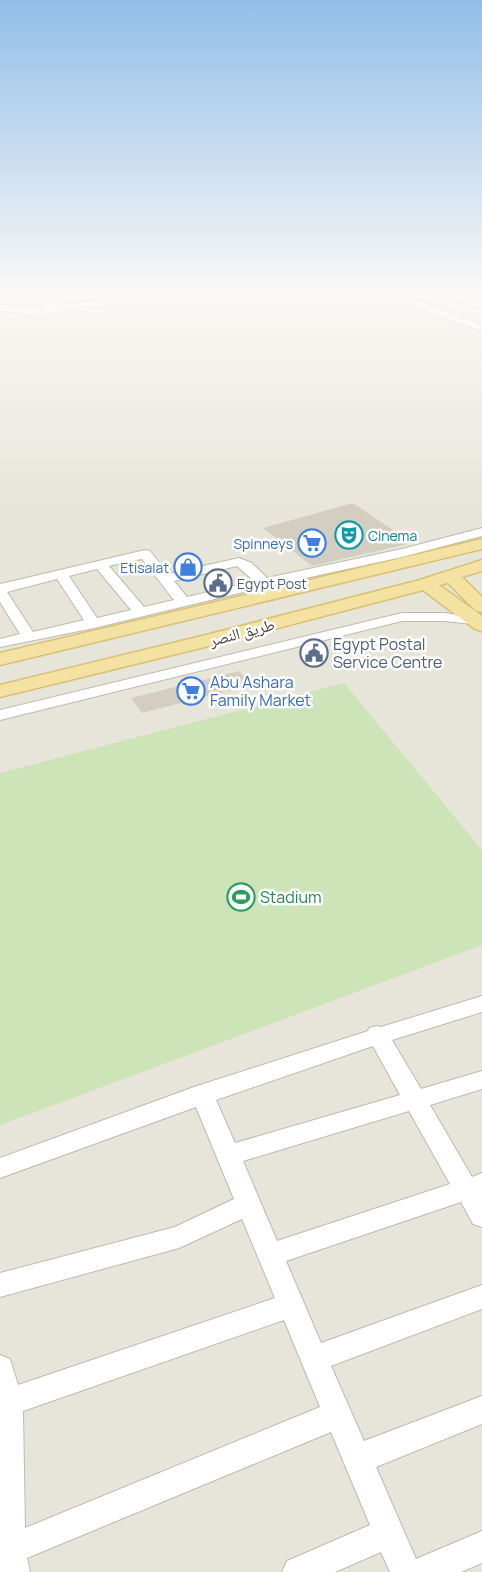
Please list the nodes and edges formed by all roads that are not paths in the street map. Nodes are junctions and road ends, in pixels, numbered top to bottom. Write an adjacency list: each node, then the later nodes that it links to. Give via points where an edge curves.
1 (482, 532): 8 (street)
2 (482, 544): 12 (main road, طريق النصر)
3 (100, 565): 5 (street); 7 (street, via 145,554); 12 (street, via 111,576)
4 (482, 565): 6 (main road, طريق النصر)
5 (61, 575): 10 (street, via 5,587); 14 (street)
6 (451, 576): 9 (main road, طريق النصر); 13 (main road)
7 (164, 579): 8 (street, via 239,562); 11 (street)
8 (264, 583): 11 (street)
9 (426, 584): 13 (main road); 18 (main road, طريق النصر)
10 (0, 591): 15 (street)
11 (183, 602): 12 (street)
12 (134, 618): 14 (street); 17 (main road, طريق النصر)
13 (481, 618): 19 (street, via 402,617)
14 (94, 624): 15 (street)
15 (29, 637): 16 (street)
16 (0, 643)
17 (0, 659)
18 (0, 691)
19 (0, 715)
20 (482, 1004): 21 (street)
21 (377, 1034): 23 (street); 24 (street)
22 (482, 1080): 24 (street)
23 (202, 1094): 25 (street); 26 (street)
24 (414, 1100): 25 (street); 27 (street)
25 (229, 1155): 28 (street)
26 (0, 1168)
27 (474, 1187): 29 (street); 30 (street)
28 (249, 1204): 30 (street); 31 (street, via 179,1237)
29 (482, 1216)
30 (270, 1255): 33 (street)
31 (0, 1285)
32 (482, 1297): 34 (street)
33 (292, 1305): 34 (street); 36 (street)
34 (314, 1359): 38 (street)
35 (0, 1369): 36 (street)
36 (4, 1404): 42 (street)
37 (482, 1410): 39 (street)
38 (338, 1414): 39 (street); 42 (street)
39 (357, 1459): 40 (street)
40 (388, 1533): 43 (street); 44 (street)
41 (482, 1547): 45 (street)
42 (8, 1559)
43 (298, 1572)
44 (406, 1572)
45 (423, 1572)

